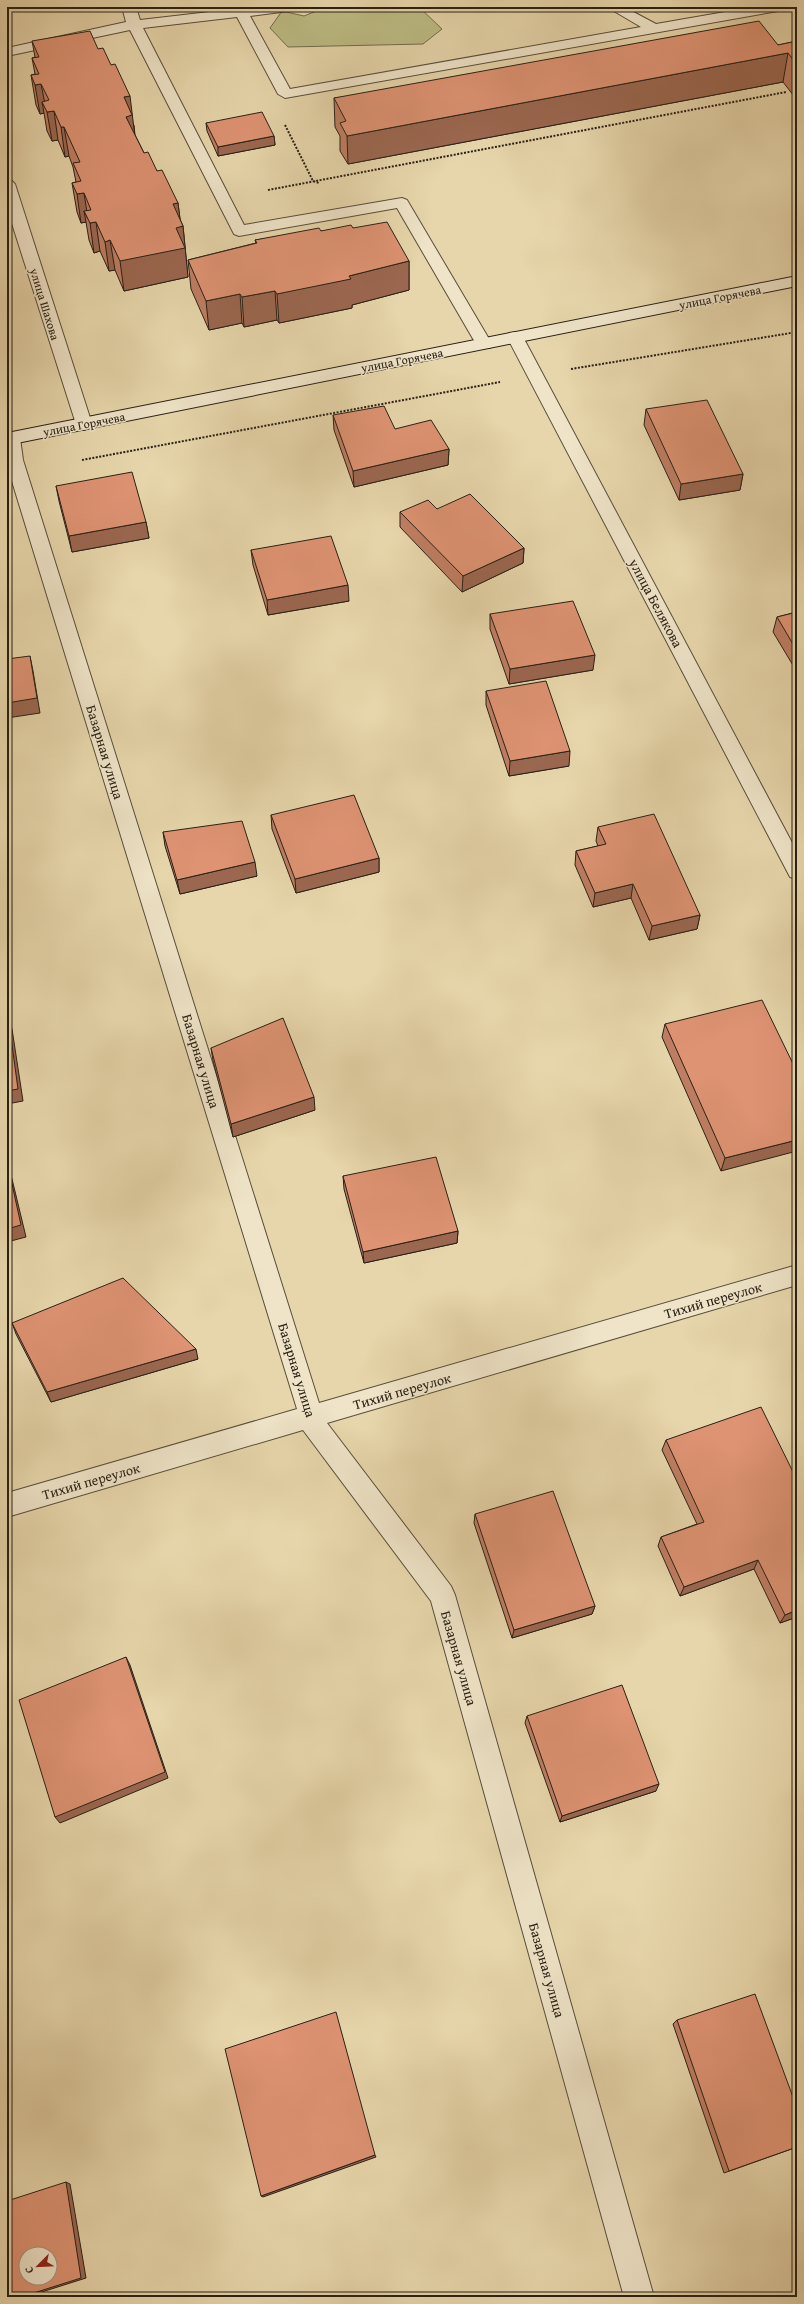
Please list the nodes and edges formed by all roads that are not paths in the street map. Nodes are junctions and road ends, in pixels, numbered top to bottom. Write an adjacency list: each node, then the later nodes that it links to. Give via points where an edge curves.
1 (130, 7): 6 (street)
2 (288, 7): 5 (street)
3 (614, 7): 7 (street)
4 (778, 7): 7 (street)
5 (242, 13): 6 (street); 7 (street, via 285,94)
6 (134, 25): 8 (street); 12 (street, via 239,231 402,204)
7 (652, 28)
8 (7, 52)
9 (8, 189): 13 (street, улица Шахова)
10 (797, 282): 11 (street, улица Горячева)
11 (515, 337): 12 (street, улица Горячева); 15 (street, улица Белякова)
12 (484, 344): 13 (street, улица Горячева)
13 (84, 424): 14 (street, улица Горячева)
14 (9, 438): 17 (street, Базарная улица, via 306,1400)
15 (797, 870)
16 (797, 1275): 17 (street, Тихий переулок)
17 (309, 1418): 18 (street, Тихий переулок); 19 (street, Базарная улица, via 442,1595)
18 (7, 1505)
19 (639, 2297)

